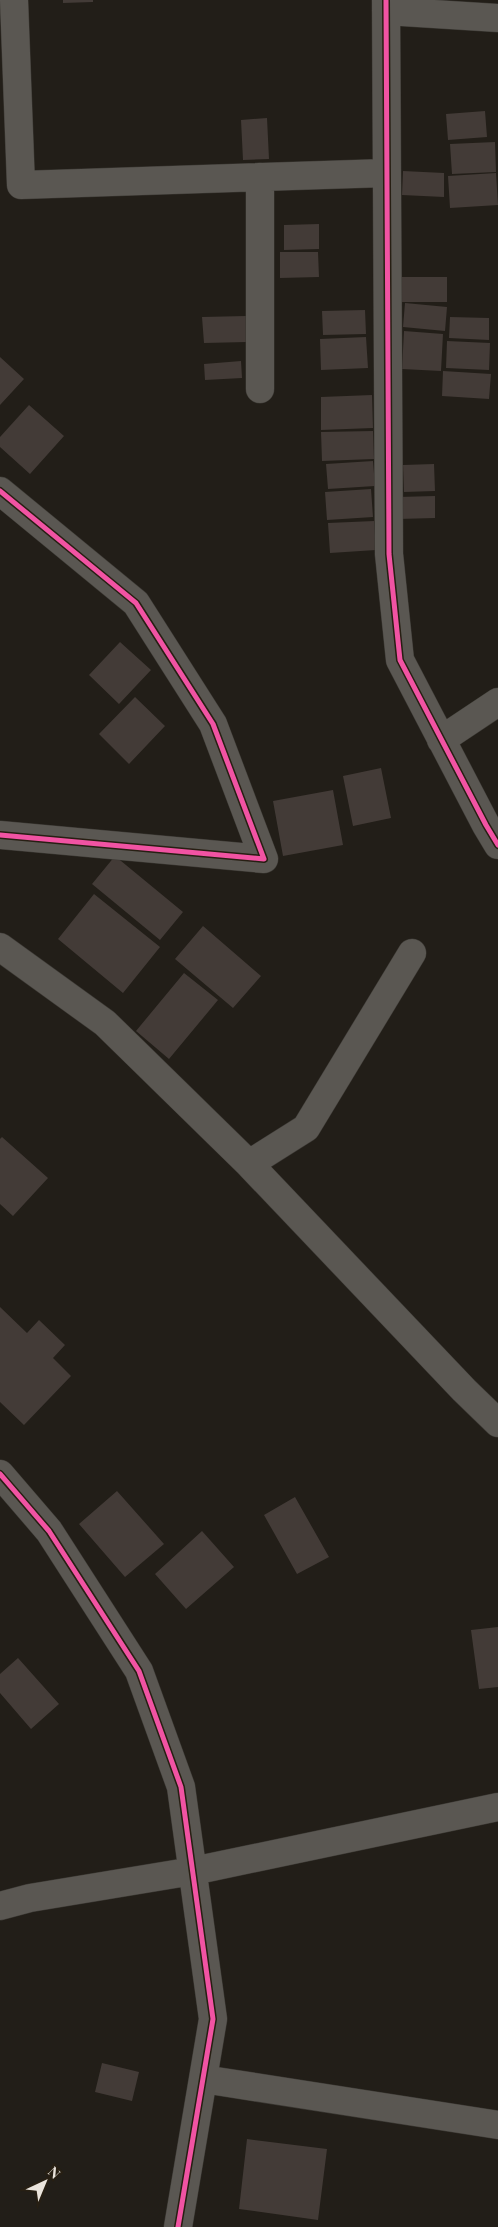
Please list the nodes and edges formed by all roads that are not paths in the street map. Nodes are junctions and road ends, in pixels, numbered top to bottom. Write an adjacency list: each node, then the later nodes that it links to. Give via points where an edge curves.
1 (14, 0): 5 (street, via 21,185)
2 (386, 6): 3 (street); 4 (street)
3 (498, 18)
4 (386, 173): 5 (street); 9 (street, via 389,554 400,660)
5 (260, 177): 6 (street)
6 (260, 389)
7 (0, 491): 10 (street, via 136,603 213,724 264,859)
8 (498, 702): 9 (street)
9 (441, 740): 11 (street)
10 (0, 836)
11 (498, 845)
12 (0, 947): 14 (street, via 105,1023)
13 (412, 953): 14 (street, via 306,1128)
14 (249, 1164): 15 (street)
15 (498, 1423)
16 (0, 1474): 18 (street, via 49,1531 139,1671 182,1787)
17 (498, 1807): 18 (street)
18 (193, 1870): 19 (street); 20 (street, via 213,2019)
19 (0, 1906)
20 (203, 2079): 21 (street); 22 (street)
21 (498, 2125)
22 (178, 2227)

